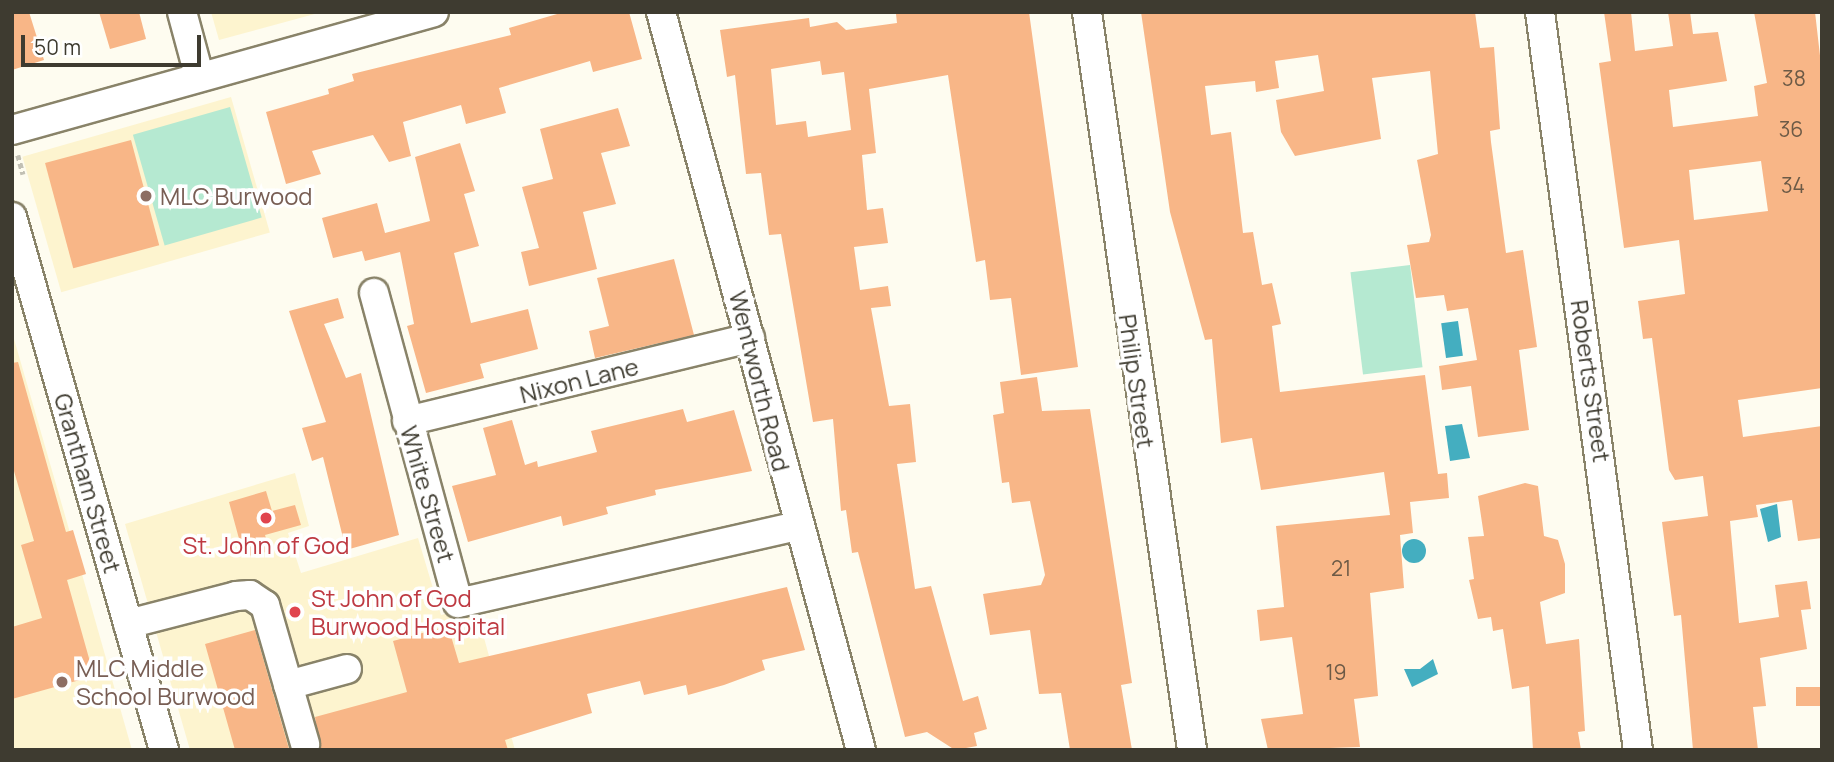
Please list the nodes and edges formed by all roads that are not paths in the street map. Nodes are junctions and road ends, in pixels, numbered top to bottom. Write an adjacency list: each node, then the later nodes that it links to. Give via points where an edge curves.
1 (182, 12): 6 (street)
2 (433, 12): 6 (street)
3 (661, 12): 10 (street, Wentworth Road)
4 (1087, 12): 19 (street, Philip Street)
5 (1541, 12): 20 (street, Roberts Street)
6 (199, 75): 7 (street)
7 (15, 143)
8 (12, 217): 13 (street, Grantham Street)
9 (373, 293): 11 (street, White Street)
10 (750, 338): 11 (street, Nixon Lane); 12 (street, Wentworth Road)
11 (407, 421): 12 (street, White Street, via 458,603)
12 (797, 526): 18 (street, Wentworth Road)
13 (128, 624): 15 (street, via 250,595 265,605); 17 (street, Grantham Street)
14 (347, 668): 15 (street)
15 (288, 685): 16 (street)
16 (305, 744)
17 (164, 750)
18 (861, 750)
19 (1192, 750)
20 (1638, 750)

